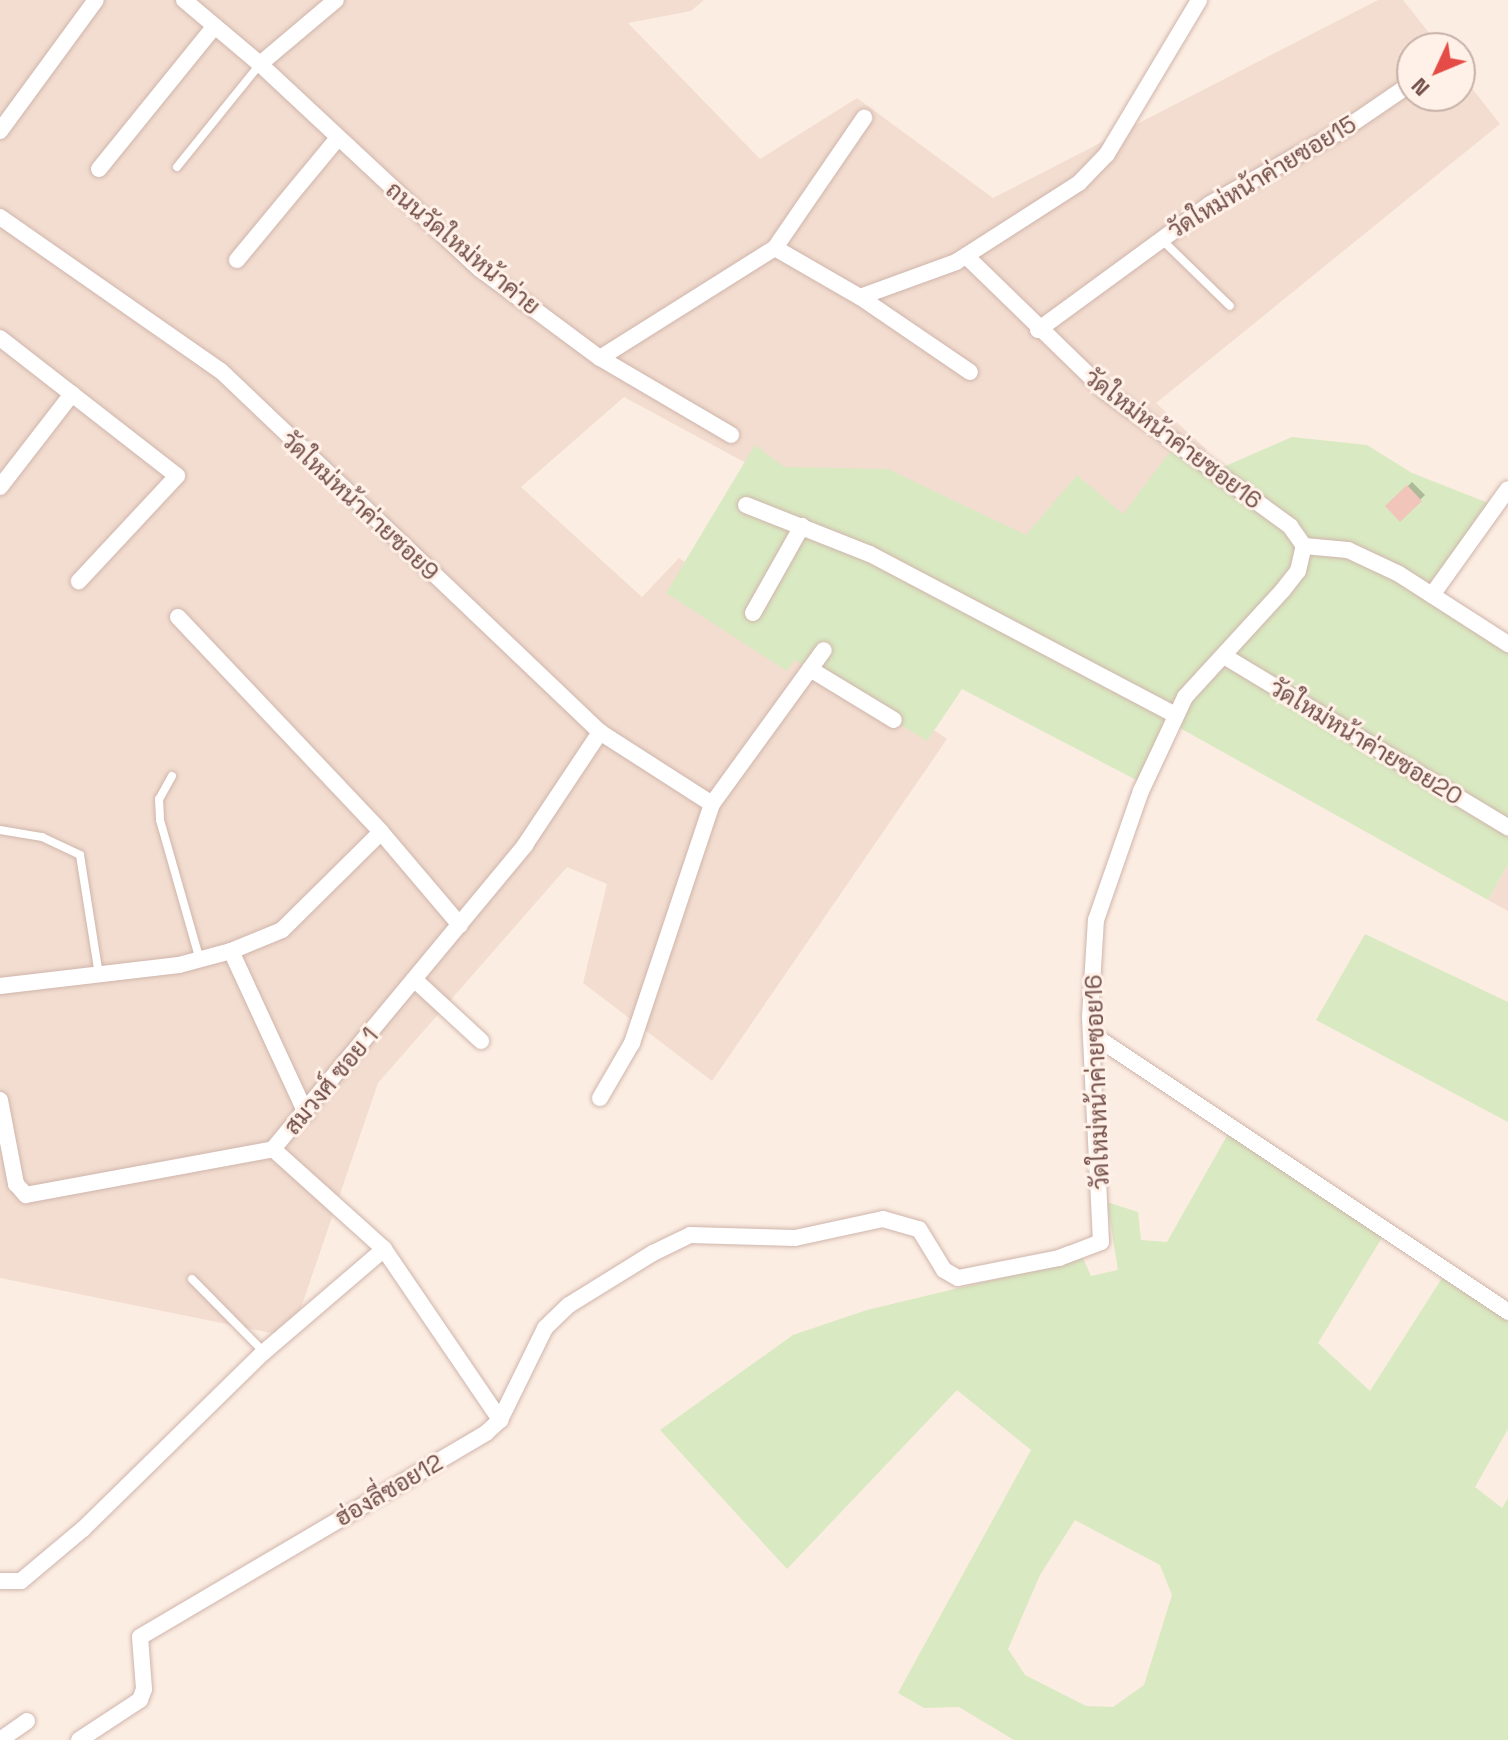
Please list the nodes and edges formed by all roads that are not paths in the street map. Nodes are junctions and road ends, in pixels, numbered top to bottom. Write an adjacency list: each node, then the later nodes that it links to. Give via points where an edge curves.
1 (96, 0): 9 (street)
2 (184, 0): 5 (street, ถนนวัดใหม่หน้าค่าย)
3 (336, 0): 6 (street)
4 (1199, 0): 16 (street, via 1107,154 1079,183)
5 (214, 27): 6 (street, ถนนวัดใหม่หน้าค่าย); 12 (street)
6 (260, 64): 10 (street, ถนนวัดใหม่หน้าค่าย); 11 (lane)
7 (1396, 93): 14 (street, วัดใหม่หน้าค่ายซอย15)
8 (864, 118): 15 (street)
9 (0, 131)
10 (338, 138): 17 (street); 22 (street, ถนนวัดใหม่หน้าค่าย, via 480,269)
11 (177, 167)
12 (99, 169)
13 (0, 217): 41 (street, วัดใหม่หน้าค่ายซอย9, via 221,371)
14 (1160, 238): 19 (lane); 20 (street, วัดใหม่หน้าค่ายซอย15)
15 (775, 248): 18 (street); 22 (street)
16 (966, 256): 18 (street); 20 (street, วัดใหม่หน้าค่ายซอย16)
17 (237, 260)
18 (860, 297): 23 (street)
19 (1230, 306)
20 (1038, 330): 30 (street, วัดใหม่หน้าค่ายซอย16, via 1106,392 1290,526)
21 (0, 338): 24 (street)
22 (600, 358): 25 (street, ถนนวัดใหม่หน้าค่าย)
23 (970, 372)
24 (72, 394): 26 (street); 31 (street, via 177,476)
25 (731, 435)
26 (0, 487)
27 (1508, 489): 32 (street)
28 (746, 505): 29 (street)
29 (802, 526): 33 (street); 39 (street, via 870,554)
30 (1304, 546): 32 (street, via 1348,550); 37 (street, วัดใหม่หน้าค่ายซอย16, via 1298,571)
31 (79, 581)
32 (1432, 595): 35 (street)
33 (753, 613)
34 (178, 617): 46 (street)
35 (1508, 644)
36 (824, 650): 38 (street)
37 (1224, 656): 39 (street, วัดใหม่หน้าค่ายซอย16); 44 (street, วัดใหม่หน้าค่ายซอย20)
38 (810, 669): 40 (street); 43 (street)
39 (1175, 715): 53 (street, วัดใหม่หน้าค่ายซอย16, via 1119,848 1096,920)
40 (894, 720)
41 (600, 732): 43 (street, วัดใหม่หน้าค่ายซอย9); 47 (street, สมวงศ์ ซอย 1, via 525,845)
42 (172, 776): 49 (lane, via 159,799 160,820)
43 (712, 804): 55 (street, via 632,1043)
44 (1508, 827)
45 (0, 830): 50 (lane, via 42,837 80,855)
46 (381, 832): 47 (street); 48 (street, via 282,930)
47 (460, 925): 51 (street, สมวงศ์ ซอย 1)
48 (231, 951): 49 (street); 57 (street)
49 (200, 961): 50 (street)
50 (99, 975): 52 (street)
51 (415, 980): 54 (street); 57 (street, สมวงศ์ ซอย 1)
52 (0, 986)
53 (1093, 1035): 59 (street, วัดใหม่หน้าค่ายซอย16, via 1101,1242 1059,1258 958,1278 944,1270); 62 (street)
54 (481, 1041)
55 (600, 1098)
56 (0, 1102): 58 (street, สมวงศ์ ซอย 1, via 16,1184 26,1195)
57 (306, 1113): 58 (street, สมวงศ์ ซอย 1)
58 (273, 1149): 60 (street)
59 (919, 1229): 64 (street, ฮ่องลี่ซอย12, via 883,1219 795,1238 690,1235 569,1305 545,1328)
60 (384, 1249): 63 (street); 64 (street)
61 (192, 1279): 63 (lane)
62 (1508, 1312)
63 (264, 1352): 65 (street, via 83,1529 21,1581)
64 (500, 1420): 68 (street, ฮ่องลี่ซอย12, via 457,1452 140,1637 140,1700)
65 (0, 1581)
66 (27, 1721): 67 (street)
67 (0, 1740)
68 (79, 1740)

